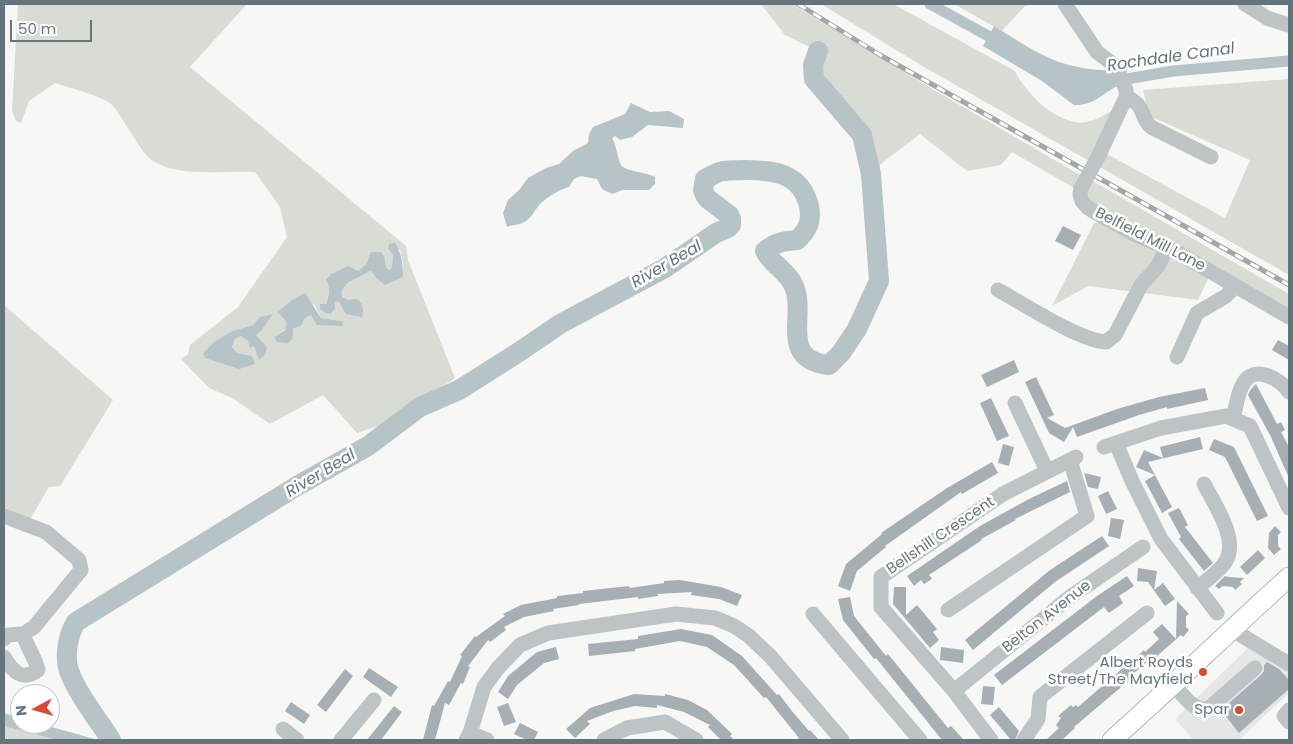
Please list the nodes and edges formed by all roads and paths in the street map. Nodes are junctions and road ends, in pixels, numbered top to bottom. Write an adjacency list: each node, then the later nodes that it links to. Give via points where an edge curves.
1 (1064, 4): 4 (street, via 1097,52 1117,68)
2 (1245, 4): 3 (street, via 1267,18)
3 (1289, 25)
4 (1133, 96): 5 (street, via 1151,127); 6 (street, Belfield Mill Lane, bridge, via 1080,194 1087,207 1096,213 1134,234)
5 (1211, 157)
6 (1167, 247): 7 (street, Belfield Mill Lane); 8 (street, via 1158,266 1141,285 1115,335 1106,342 1092,340)
7 (1235, 286): 9 (street, Belfield Mill Lane); 10 (street, via 1226,296 1197,313)
8 (998, 290)
9 (1289, 317)
10 (1177, 357)
11 (1289, 392): 13 (street, via 1276,378 1260,374 1252,376 1242,385)
12 (1015, 402): 14 (street)
13 (1233, 419): 16 (street, via 1250,426); 20 (street, via 1226,416 1161,428 1110,445 1161,539)
14 (1047, 471): 21 (street, Bellshill Crescent, via 1073,459 1087,516); 32 (street, Bellshill Crescent, via 1003,494 881,577 881,608)
15 (1204, 484): 20 (street, via 1226,526 1229,552 1224,564)
16 (1289, 508)
17 (4, 516): 26 (street, via 46,532 79,560 80,570 34,627)
18 (1143, 547): 32 (street, Belton Avenue, via 1070,597)
19 (1289, 577): 25 (main road)
20 (1197, 588): 23 (street)
21 (948, 610)
22 (1147, 613): 46 (street, via 1040,697 1038,720)
23 (1217, 613)
24 (813, 614): 44 (street)
25 (1231, 629): 29 (street); 31 (main road)
26 (23, 634): 27 (street, via 8,635); 28 (street, via 38,670 30,676 22,675 9,666)
27 (4, 639)
28 (4, 657)
29 (1289, 664)
30 (1255, 668): 31 (street, via 1208,708 1201,710)
31 (1174, 686): 47 (main road)
32 (954, 691): 45 (street, Bellshill Crescent)
33 (374, 700): 39 (street)
34 (1289, 710): 35 (street, via 1284,716)
35 (1289, 722)
36 (283, 730): 38 (street)
37 (468, 736): 40 (street); 43 (street, via 484,687 520,645 548,633 676,614 715,618 749,636)
38 (297, 740)
39 (341, 740)
40 (487, 740)
41 (604, 740): 42 (street, via 627,728 665,722)
42 (696, 740)
43 (842, 740)
44 (920, 740)
45 (992, 740)
46 (1024, 740)
47 (1112, 740)

